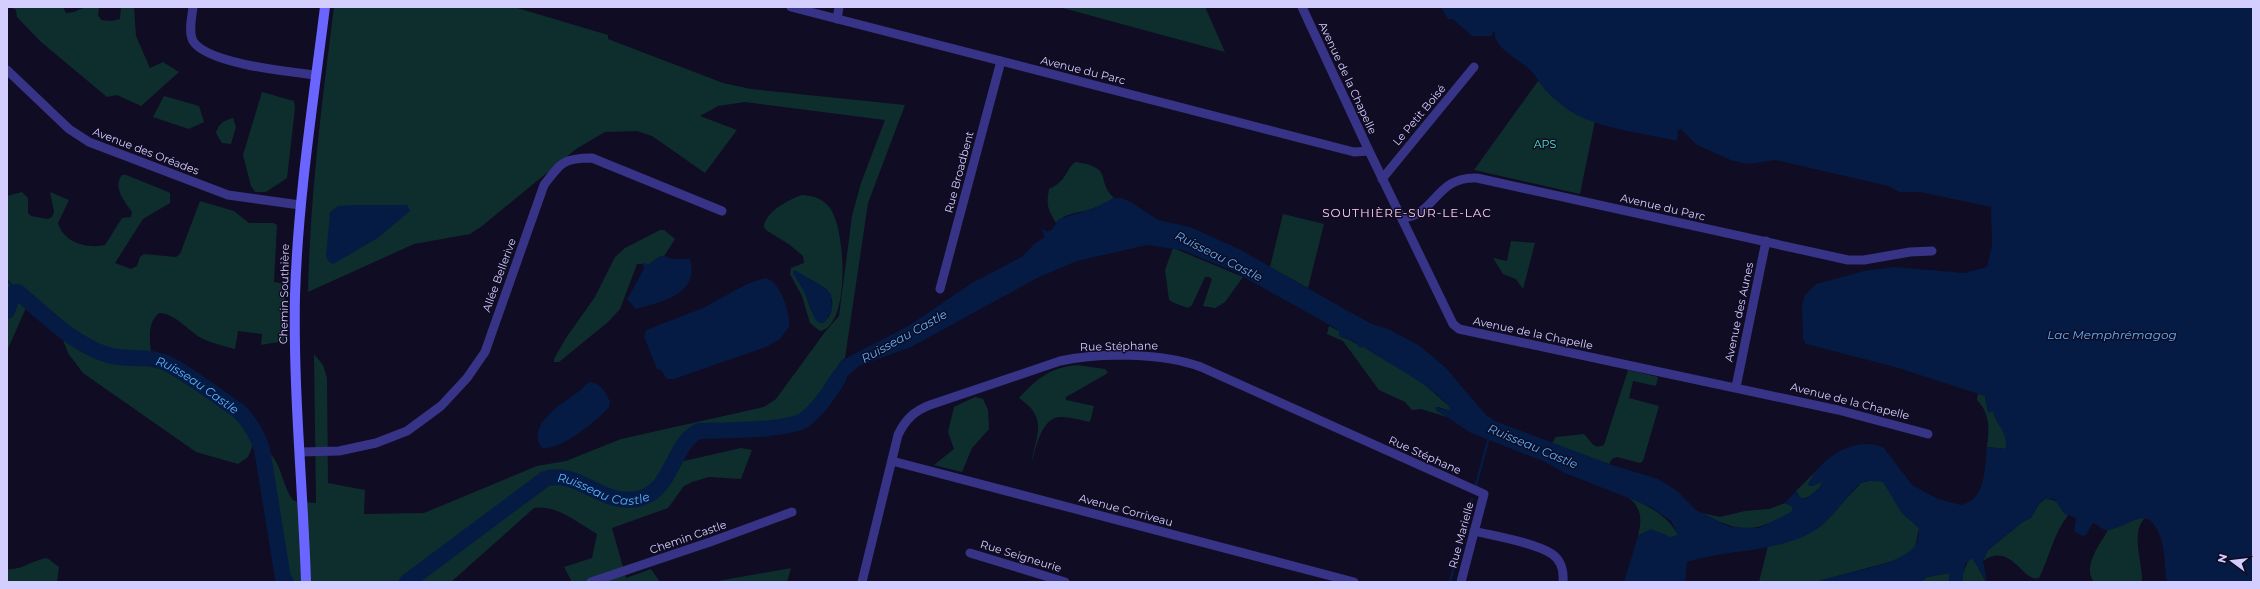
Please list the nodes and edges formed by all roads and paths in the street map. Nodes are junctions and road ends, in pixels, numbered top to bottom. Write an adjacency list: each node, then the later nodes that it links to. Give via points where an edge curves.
1 (193, 7): 10 (street, via 192,39 200,48 244,64)
2 (325, 7): 10 (street, Chemin Southière)
3 (791, 7): 6 (street, Avenue du Parc)
4 (839, 7): 6 (street)
5 (1302, 7): 11 (street, Avenue de la Chapelle)
6 (837, 19): 7 (street, Avenue du Parc)
7 (1001, 61): 11 (street, Avenue du Parc, via 1354,152); 18 (street, Rue Broadbent)
8 (1474, 67): 12 (street, Le Petit Boisé)
9 (7, 70): 13 (street, Avenue des Oréades, via 69,129 89,142 228,195)
10 (316, 75): 13 (street, Chemin Southière)
11 (1369, 151): 12 (street, Avenue de la Chapelle)
12 (1382, 179): 15 (street, Avenue de la Chapelle)
13 (300, 205): 21 (street, Chemin Southière, via 295,325)
14 (722, 211): 21 (street, Allée Bellerive, via 592,158 572,158 556,168 544,185 485,352 468,378 441,406 407,431 376,443 339,451)
15 (1402, 218): 16 (street, Avenue du Parc, via 1413,217 1423,211 1440,192 1454,182 1477,178); 19 (street, Avenue de la Chapelle, via 1454,324 1459,329)
16 (1766, 242): 17 (street, Avenue du Parc, via 1852,261); 19 (street, Avenue des Aunes)
17 (1932, 251)
18 (940, 289)
19 (1736, 387): 20 (street, Avenue de la Chapelle, via 1867,416)
20 (1928, 434)
21 (300, 452): 27 (street, Chemin Southière)
22 (892, 461): 23 (street, Rue Stéphane, via 902,427 914,413 930,405 1071,359 1159,357 1177,359 1201,367); 29 (street, Rue Stéphane); 31 (street, Avenue Corriveau)
23 (1484, 494): 25 (street, Rue Marielle)
24 (792, 512): 28 (street, Chemin Castle)
25 (1474, 531): 32 (street, Rue Marielle); 33 (street, via 1547,551 1558,559)
26 (970, 553): 30 (street, Rue Seigneurie)
27 (306, 579)
28 (591, 582)
29 (862, 582)
30 (1065, 582)
31 (1354, 582)
32 (1461, 582)
33 (1563, 582)

